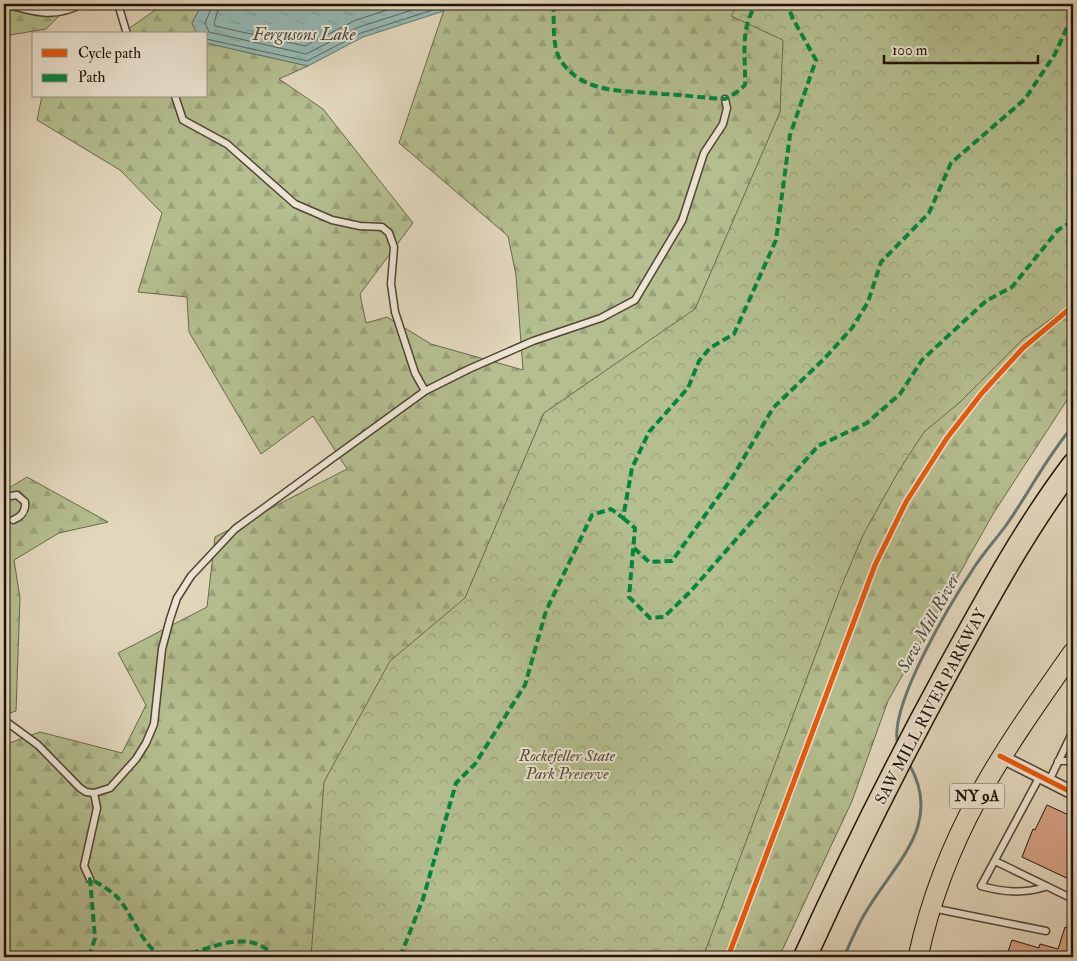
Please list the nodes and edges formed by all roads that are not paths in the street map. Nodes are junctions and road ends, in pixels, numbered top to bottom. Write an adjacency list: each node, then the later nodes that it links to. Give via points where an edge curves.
1 (6, 4): 2 (lane, via 51,14)
2 (81, 4)
3 (118, 4): 4 (lane)
4 (126, 32)
5 (176, 98): 7 (lane, via 183,120 227,144 295,204 332,220 382,228 389,233 394,247 391,284 395,312 415,373)
6 (725, 99): 7 (lane, via 724,124 704,153 682,221 635,300 601,318 515,349)
7 (425, 391): 20 (lane, via 235,529 192,576 177,598 170,620 162,650 154,724 146,743 110,788)
8 (1073, 466): 16 (highway, SAW MILL RIVER PARKWAY, via 1015,549)
9 (1073, 486): 16 (highway, SAW MILL RIVER PARKWAY, via 1026,557)
10 (4, 496): 11 (lane, via 17,495 24,502 20,517)
11 (13, 520)
12 (1073, 652): 15 (main road, NY 9A)
13 (4, 720): 20 (lane, via 38,746 80,788)
14 (1073, 731): 17 (lane)
15 (1000, 756): 19 (street); 26 (main road, NY 9A, via 955,840)
16 (907, 760): 28 (highway, SAW MILL RIVER PARKWAY); 29 (highway, SAW MILL RIVER PARKWAY)
17 (1058, 761): 18 (lane); 19 (lane)
18 (1073, 761)
19 (1044, 778): 21 (street); 22 (lane)
20 (94, 793): 23 (lane, via 97,808 84,866)
21 (1073, 793)
22 (994, 861): 24 (lane); 24 (lane, via 981,886 1000,891 1028,892)
23 (90, 879)
24 (1045, 887): 25 (lane)
25 (1073, 899)
26 (930, 908): 27 (lane); 30 (main road, NY 9A)
27 (1046, 931)
28 (805, 957)
29 (819, 957)
30 (918, 957)

